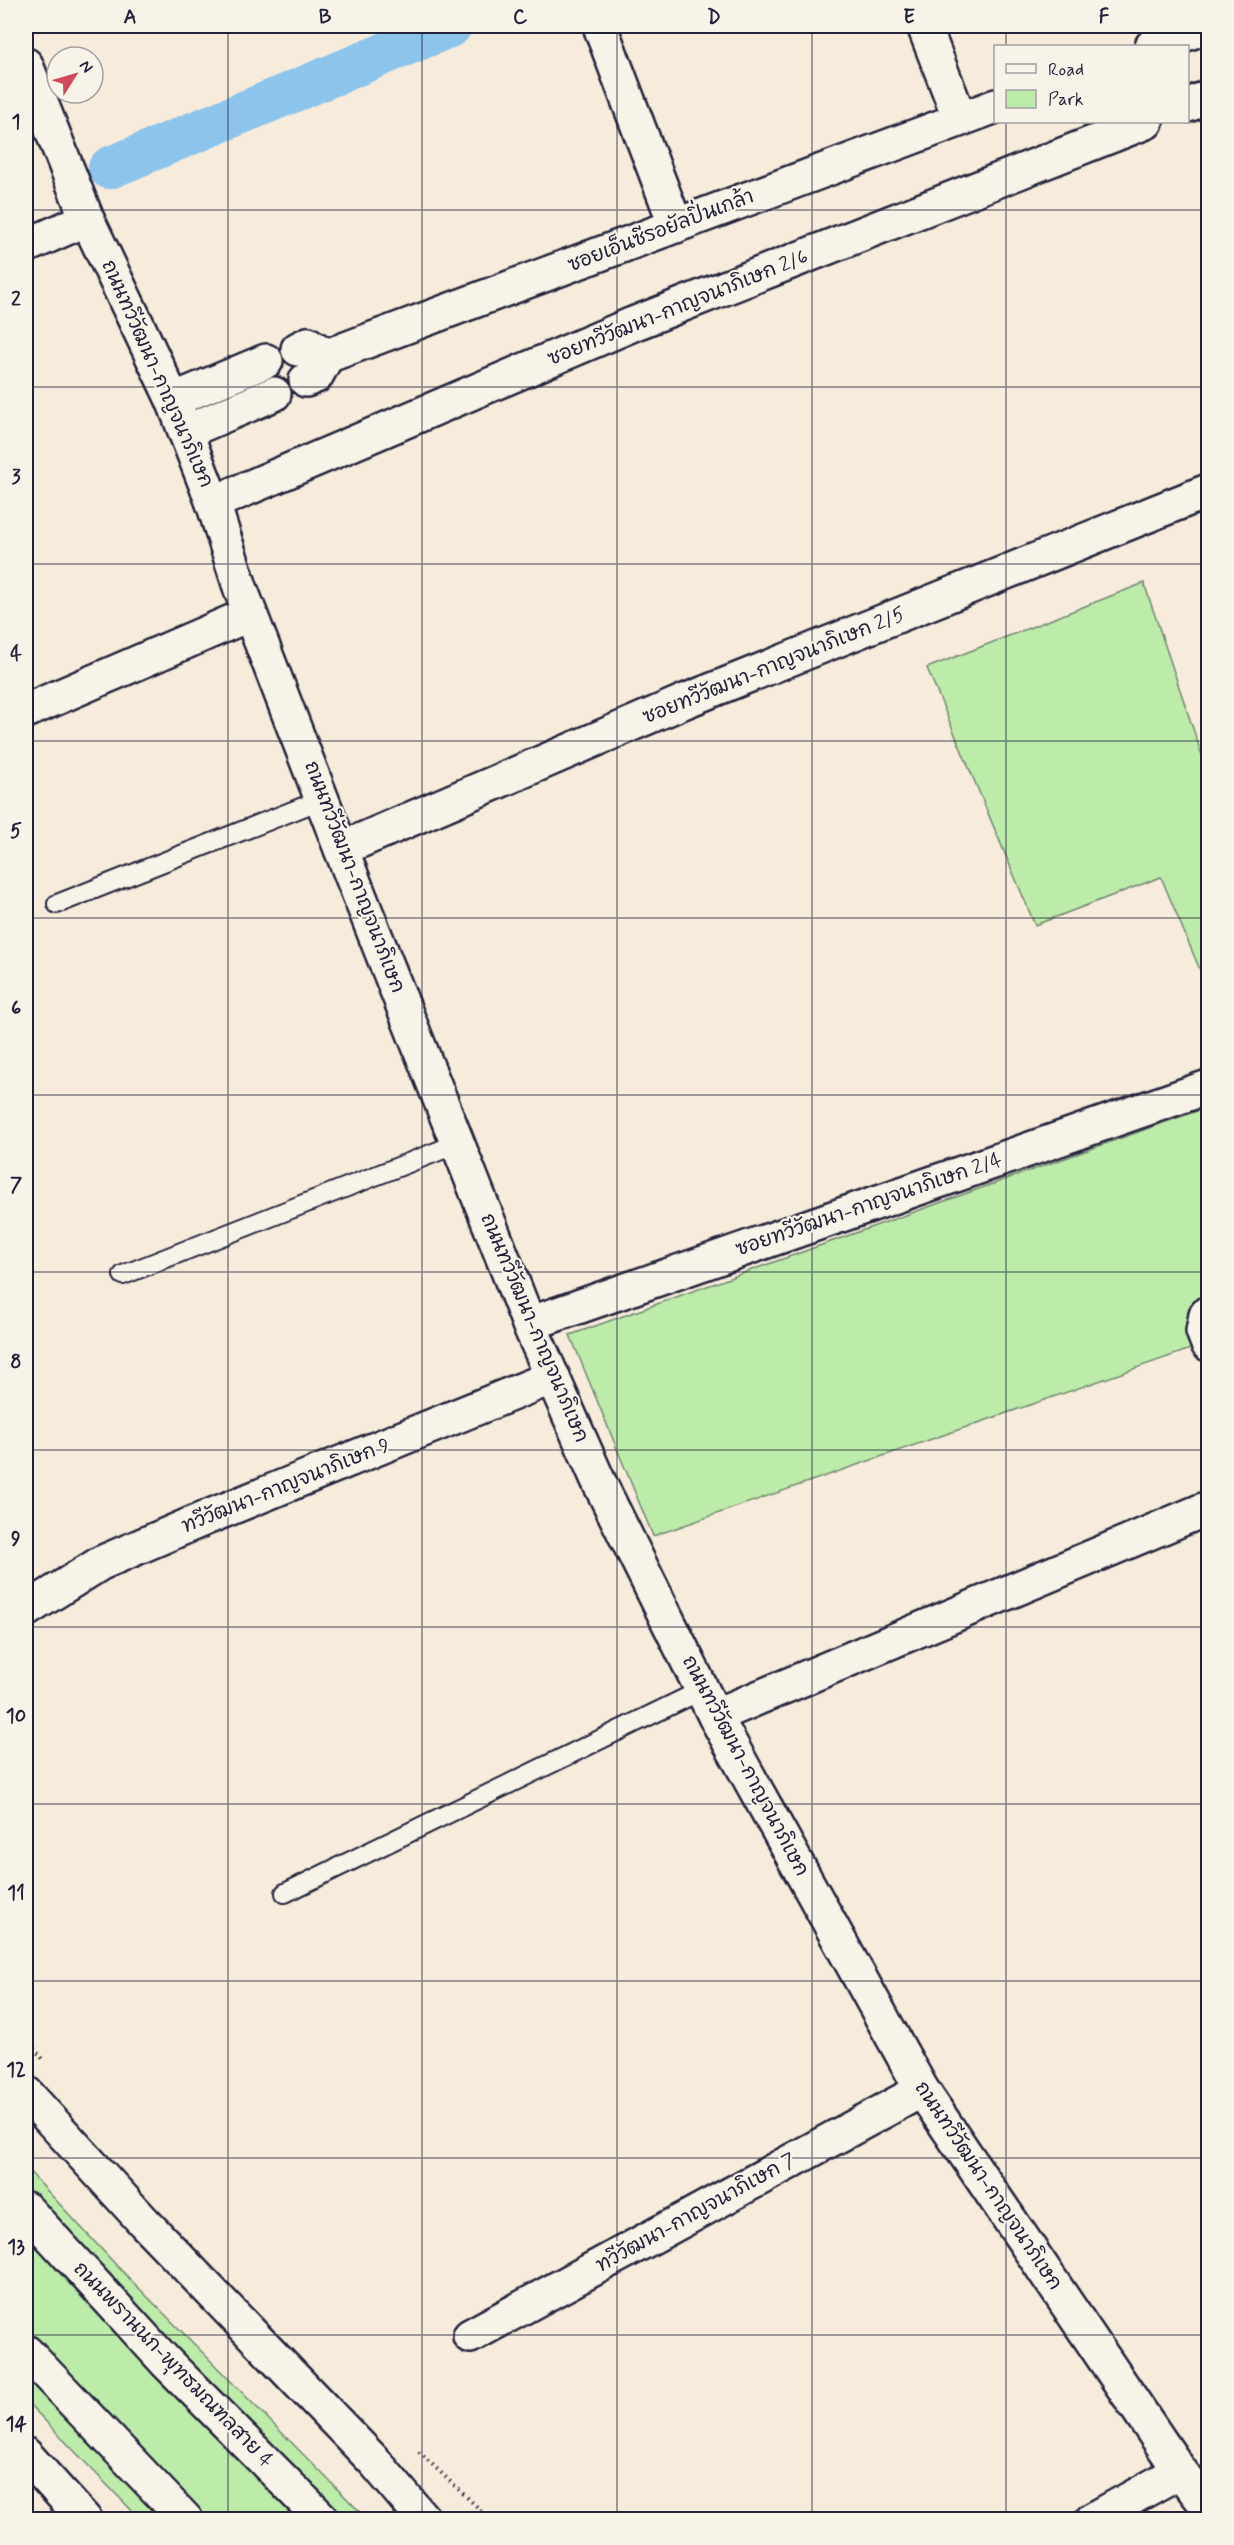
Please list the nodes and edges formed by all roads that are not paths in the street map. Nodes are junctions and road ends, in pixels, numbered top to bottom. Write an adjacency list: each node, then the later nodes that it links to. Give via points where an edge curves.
1 (924, 26): 10 (street)
2 (1208, 26): 4 (street)
3 (601, 29): 13 (street)
4 (1155, 45)
5 (26, 65): 9 (street, ถนนทวีวัฒนา-กาญจนาภิเษก)
6 (1209, 97): 7 (street)
7 (1189, 105)
8 (994, 107): 10 (street, ซอยเอ็นซีรอยัลปิ่นเกล้า)
9 (34, 110): 12 (street, ถนนทวีวัฒนา-กาญจนาภิเษก)
10 (960, 119): 13 (street, ซอยเอ็นซีรอยัลปิ่นเกล้า)
11 (1143, 123): 21 (street, ซอยทวีวัฒนา-กาญจนาภิเษก 2/6, via 633,324)
12 (87, 219): 14 (street); 18 (street, ถนนทวีวัฒนา-กาญจนาภิเษก)
13 (676, 226): 16 (street, ซอยเอ็นซีรอยัลปิ่นเกล้า)
14 (26, 246)
15 (266, 362): 18 (street)
16 (310, 362)
17 (274, 394): 19 (street)
18 (173, 400): 19 (street, ถนนทวีวัฒนา-กาญจนาภิเษก)
19 (185, 432): 21 (street, ถนนทวีวัฒนา-กาญจนาภิเษก)
20 (1209, 491): 25 (street, ซอยทวีวัฒนา-กาญจนาภิเษก 2/5, via 685,701)
21 (213, 503): 22 (street, ถนนทวีวัฒนา-กาญจนาภิเษก)
22 (250, 614): 23 (street); 24 (street, ถนนทวีวัฒนา-กาญจนาภิเษก)
23 (26, 711)
24 (323, 799): 25 (street, ถนนทวีวัฒนา-กาญจนาภิเษก); 26 (lane)
25 (341, 849): 28 (street, ถนนทวีวัฒนา-กาญจนาภิเษก)
26 (57, 904)
27 (1209, 1087): 31 (street, ซอยทวีวัฒนา-กาญจนาภิเษก 2/4)
28 (459, 1143): 29 (lane); 31 (street, ถนนทวีวัฒนา-กาญจนาภิเษก)
29 (123, 1275)
30 (1209, 1313): 32 (street, via 1203,1331)
31 (529, 1324): 33 (street, ถนนทวีวัฒนา-กาญจนาภิเษก)
32 (1209, 1344)
33 (553, 1377): 35 (street, ทวีวัฒนา-กาญจนาภิเษก 9, via 101,1563); 36 (street, ถนนทวีวัฒนา-กาญจนาภิเษก, via 598,1480)
34 (1209, 1508): 36 (street)
35 (26, 1611)
36 (709, 1703): 37 (lane); 38 (street, ถนนทวีวัฒนา-กาญจนาภิเษก)
37 (285, 1893)
38 (922, 2090): 41 (street, ทวีวัฒนา-กาญจนาภิเษก 7); 45 (street, ถนนทวีวัฒนา-กาญจนาภิเษก)
39 (26, 2093): 44 (street)
40 (26, 2209): 48 (street, ถนนพรานนก-พุทธมณฑลสาย 4, via 166,2362)
41 (470, 2336)
42 (26, 2352): 47 (street)
43 (26, 2456): 46 (street)
44 (375, 2462): 49 (street); 50 (street)
45 (1199, 2492): 51 (street)
46 (85, 2520)
47 (186, 2520)
48 (323, 2520)
49 (424, 2520)
50 (444, 2520)
51 (1092, 2520)

